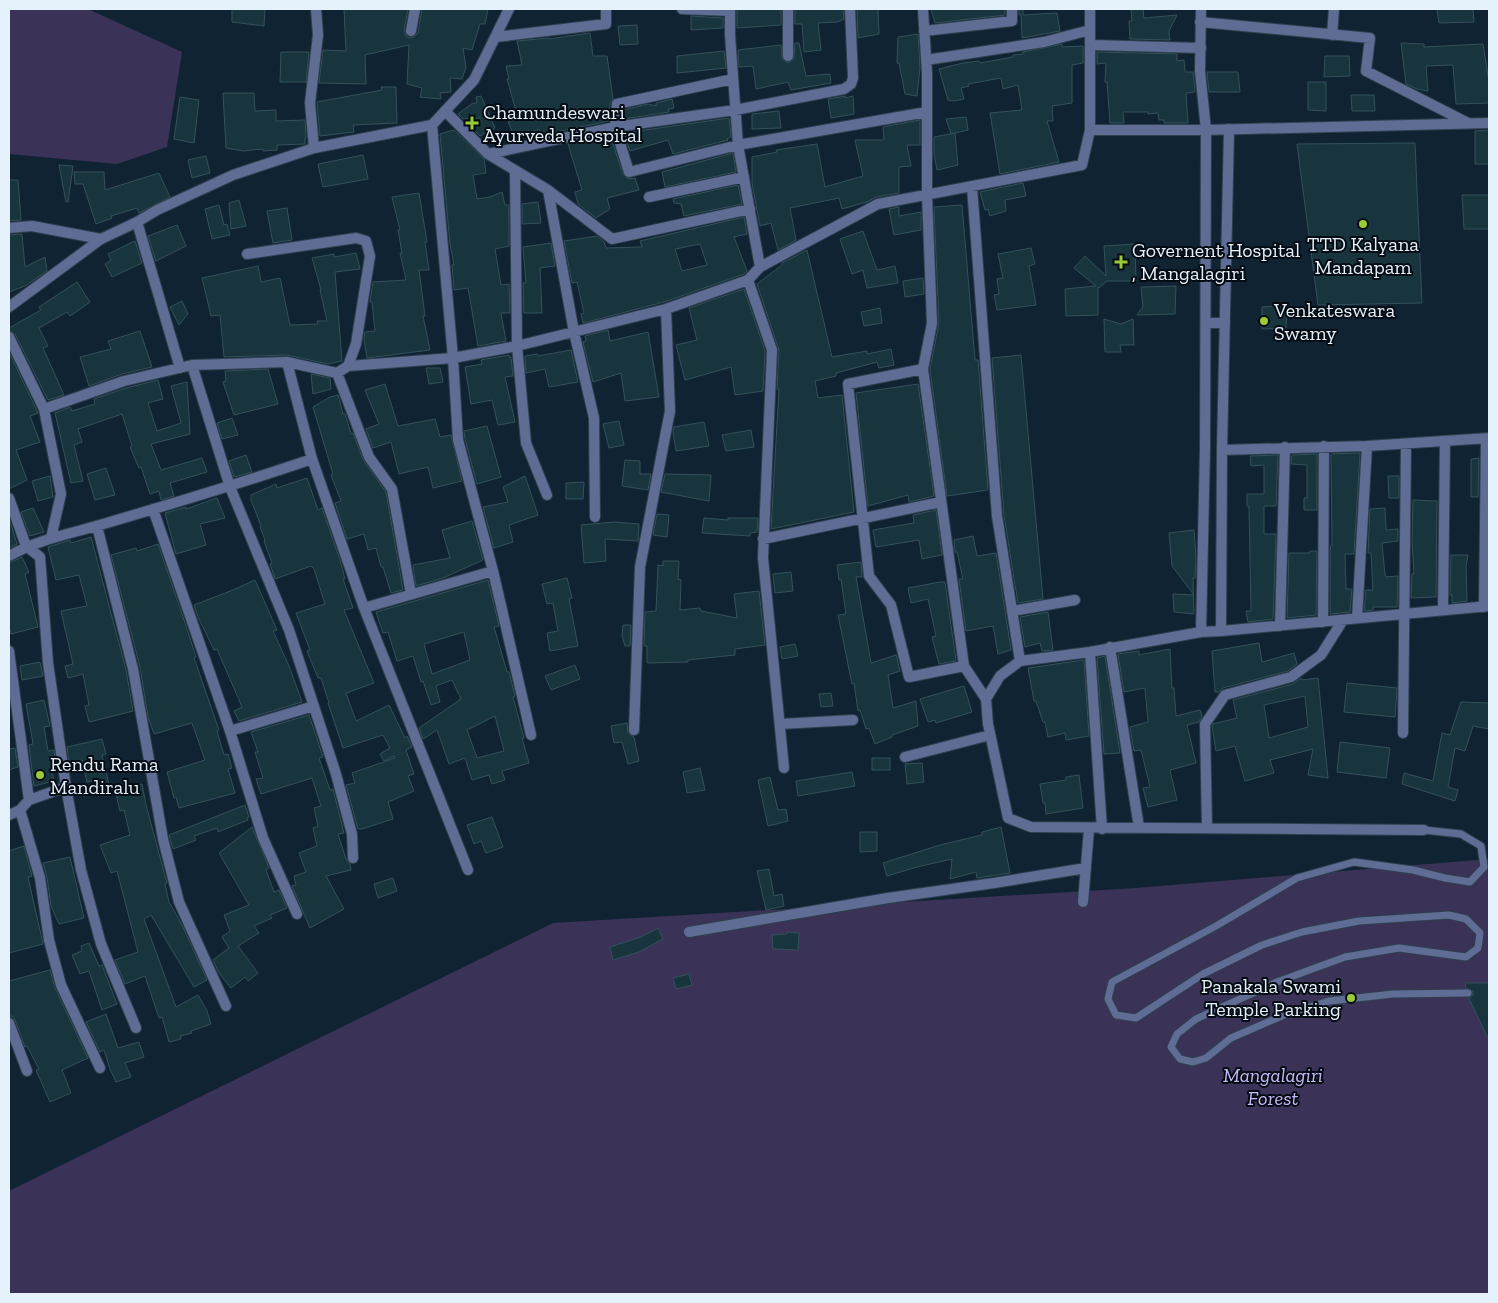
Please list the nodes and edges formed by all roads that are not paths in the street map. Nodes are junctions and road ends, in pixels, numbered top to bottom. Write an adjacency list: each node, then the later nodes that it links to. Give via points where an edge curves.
1 (316, 9): 36 (street, via 318,35 310,103)
2 (414, 9): 16 (street)
3 (510, 9): 19 (street)
4 (606, 9): 19 (street, via 606,24)
5 (682, 9): 13 (street)
6 (788, 9): 22 (street)
7 (850, 9): 25 (street, via 851,84 844,89)
8 (923, 9): 17 (street)
9 (1012, 9): 17 (street, via 1012,21)
10 (1090, 9): 15 (street)
11 (1201, 9): 14 (street)
12 (1334, 9): 18 (street)
13 (730, 10): 24 (street)
14 (1200, 22): 18 (street); 21 (street)
15 (1090, 30): 20 (street); 23 (street, via 1044,42)
16 (411, 31)
17 (924, 31): 23 (street)
18 (1332, 35): 29 (street, via 1370,38 1366,71)
19 (496, 36): 26 (street, via 474,80)
20 (1090, 45): 21 (street); 33 (street)
21 (1201, 48): 34 (street)
22 (788, 56)
23 (926, 60): 27 (street)
24 (733, 79): 25 (street); 31 (street, via 617,104)
25 (735, 110): 31 (street); 35 (street)
26 (446, 111): 30 (street); 37 (street)
27 (927, 112): 35 (street); 42 (street)
28 (1489, 122): 29 (street)
29 (1468, 123): 32 (street)
30 (432, 126): 36 (street); 58 (street)
31 (615, 127): 35 (street, via 629,172); 37 (street)
32 (1229, 129): 34 (street); 54 (street)
33 (1090, 130): 34 (street); 40 (street, via 1082,165)
34 (1206, 130): 53 (street)
35 (738, 145): 39 (street)
36 (314, 148): 45 (street, via 233,175)
37 (488, 154): 38 (street)
38 (515, 171): 41 (street); 57 (street)
39 (744, 177): 43 (street); 44 (street)
40 (972, 186): 42 (street); 92 (street, via 998,516)
41 (548, 190): 44 (street, via 612,239); 55 (street)
42 (927, 195): 49 (street, via 878,204); 63 (street, via 932,322)
43 (649, 197)
44 (750, 209): 49 (street)
45 (137, 222): 47 (street); 62 (street)
46 (9, 228): 47 (street, via 32,226)
47 (101, 239): 51 (street)
48 (247, 254): 61 (street, via 356,238 366,241 370,256 356,344)
49 (760, 267): 50 (street)
50 (748, 280): 52 (street); 83 (street, via 772,350)
51 (9, 307)
52 (666, 309): 55 (street); 109 (street, via 670,411 640,567)
53 (1206, 323): 54 (street); 99 (street)
54 (1225, 323): 72 (street)
55 (574, 332): 57 (street); 79 (street, via 594,418)
56 (9, 337): 65 (street)
57 (517, 346): 58 (street); 75 (street, via 526,443)
58 (452, 358): 61 (street); 86 (street, via 458,440)
59 (287, 362): 60 (street); 64 (street); 73 (street)
60 (192, 365): 62 (street); 74 (street)
61 (348, 366): 64 (street)
62 (180, 368): 65 (street, via 124,381)
63 (923, 368): 77 (street); 80 (street, via 848,384)
64 (337, 373): 87 (street, via 369,457 392,489)
65 (44, 409): 82 (street, via 61,494)
66 (1488, 438): 67 (street); 89 (street)
67 (1445, 442): 68 (street); 91 (street)
68 (1406, 444): 70 (street); 93 (street)
69 (1324, 446): 70 (street); 71 (street); 96 (street)
70 (1367, 446): 94 (street)
71 (1284, 447): 72 (street); 97 (street)
72 (1222, 450): 98 (street)
73 (312, 459): 74 (street); 90 (street)
74 (230, 487): 78 (street); 106 (street, via 289,630)
75 (547, 494)
76 (9, 498): 84 (street)
77 (941, 502): 80 (street); 104 (street)
78 (154, 509): 81 (street); 110 (street)
79 (595, 518)
80 (862, 519): 83 (street); 104 (street, via 869,576 891,605 910,677)
81 (97, 526): 82 (street); 132 (street, via 133,669 163,839 180,902)
82 (51, 538): 84 (street)
83 (763, 539): 108 (street, via 762,558)
84 (26, 546): 85 (street); 116 (street, via 40,557 48,663)
85 (9, 556)
86 (493, 571): 87 (street); 113 (street)
87 (411, 594): 90 (street)
88 (1075, 600): 92 (street)
89 (1487, 606): 91 (street)
90 (364, 608): 127 (street)
91 (1443, 610): 93 (street)
92 (1012, 612): 103 (street)
93 (1405, 614): 94 (street); 111 (street)
94 (1357, 618): 95 (street)
95 (1342, 620): 96 (street); 122 (street, via 1321,656 1290,677 1225,695 1205,724)
96 (1323, 622): 97 (street)
97 (1280, 626): 98 (street)
98 (1221, 631): 99 (street)
99 (1201, 632): 100 (street)
100 (1110, 648): 102 (street); 120 (street)
101 (9, 651): 117 (street)
102 (1090, 652): 103 (street); 123 (street)
103 (1020, 661): 105 (street, via 1000,676)
104 (964, 666): 105 (street)
105 (986, 699): 112 (street)
106 (314, 706): 110 (street); 125 (street, via 352,834)
107 (853, 720): 108 (street)
108 (780, 724): 115 (street)
109 (634, 730)
110 (230, 731): 129 (street, via 264,838)
111 (1403, 733)
112 (990, 734): 114 (street); 121 (street, via 1008,818 1031,827)
113 (530, 736)
114 (905, 757)
115 (784, 768)
116 (66, 787): 117 (street); 134 (street, via 101,944)
117 (29, 800): 118 (street)
118 (20, 810): 119 (street); 135 (street, via 40,878 49,940 61,986)
119 (9, 815)
120 (1139, 827): 122 (street); 123 (street)
121 (1089, 828): 123 (street); 126 (street)
122 (1207, 828): 124 (street)
123 (1102, 829)
124 (1424, 830): 131 (lane, via 1461,834 1481,846 1484,867 1470,882 1354,862 1297,878 1112,982 1108,1000 1116,1015 1136,1018 1203,974 1262,945 1294,934 1360,921 1449,915 1466,919 1480,933 1478,948 1466,957 1399,948 1345,957 1277,982 1196,1020 1177,1034 1171,1047 1180,1059 1193,1062 1206,1058 1231,1038 1284,1015 1329,1001 1393,994)
125 (354, 858)
126 (1086, 868): 128 (street); 130 (street)
127 (468, 870)
128 (1083, 902)
129 (297, 914)
130 (689, 932)
131 (1468, 993)
132 (226, 1006)
133 (9, 1023): 136 (street)
134 (136, 1028)
135 (100, 1068)
136 (27, 1071)

